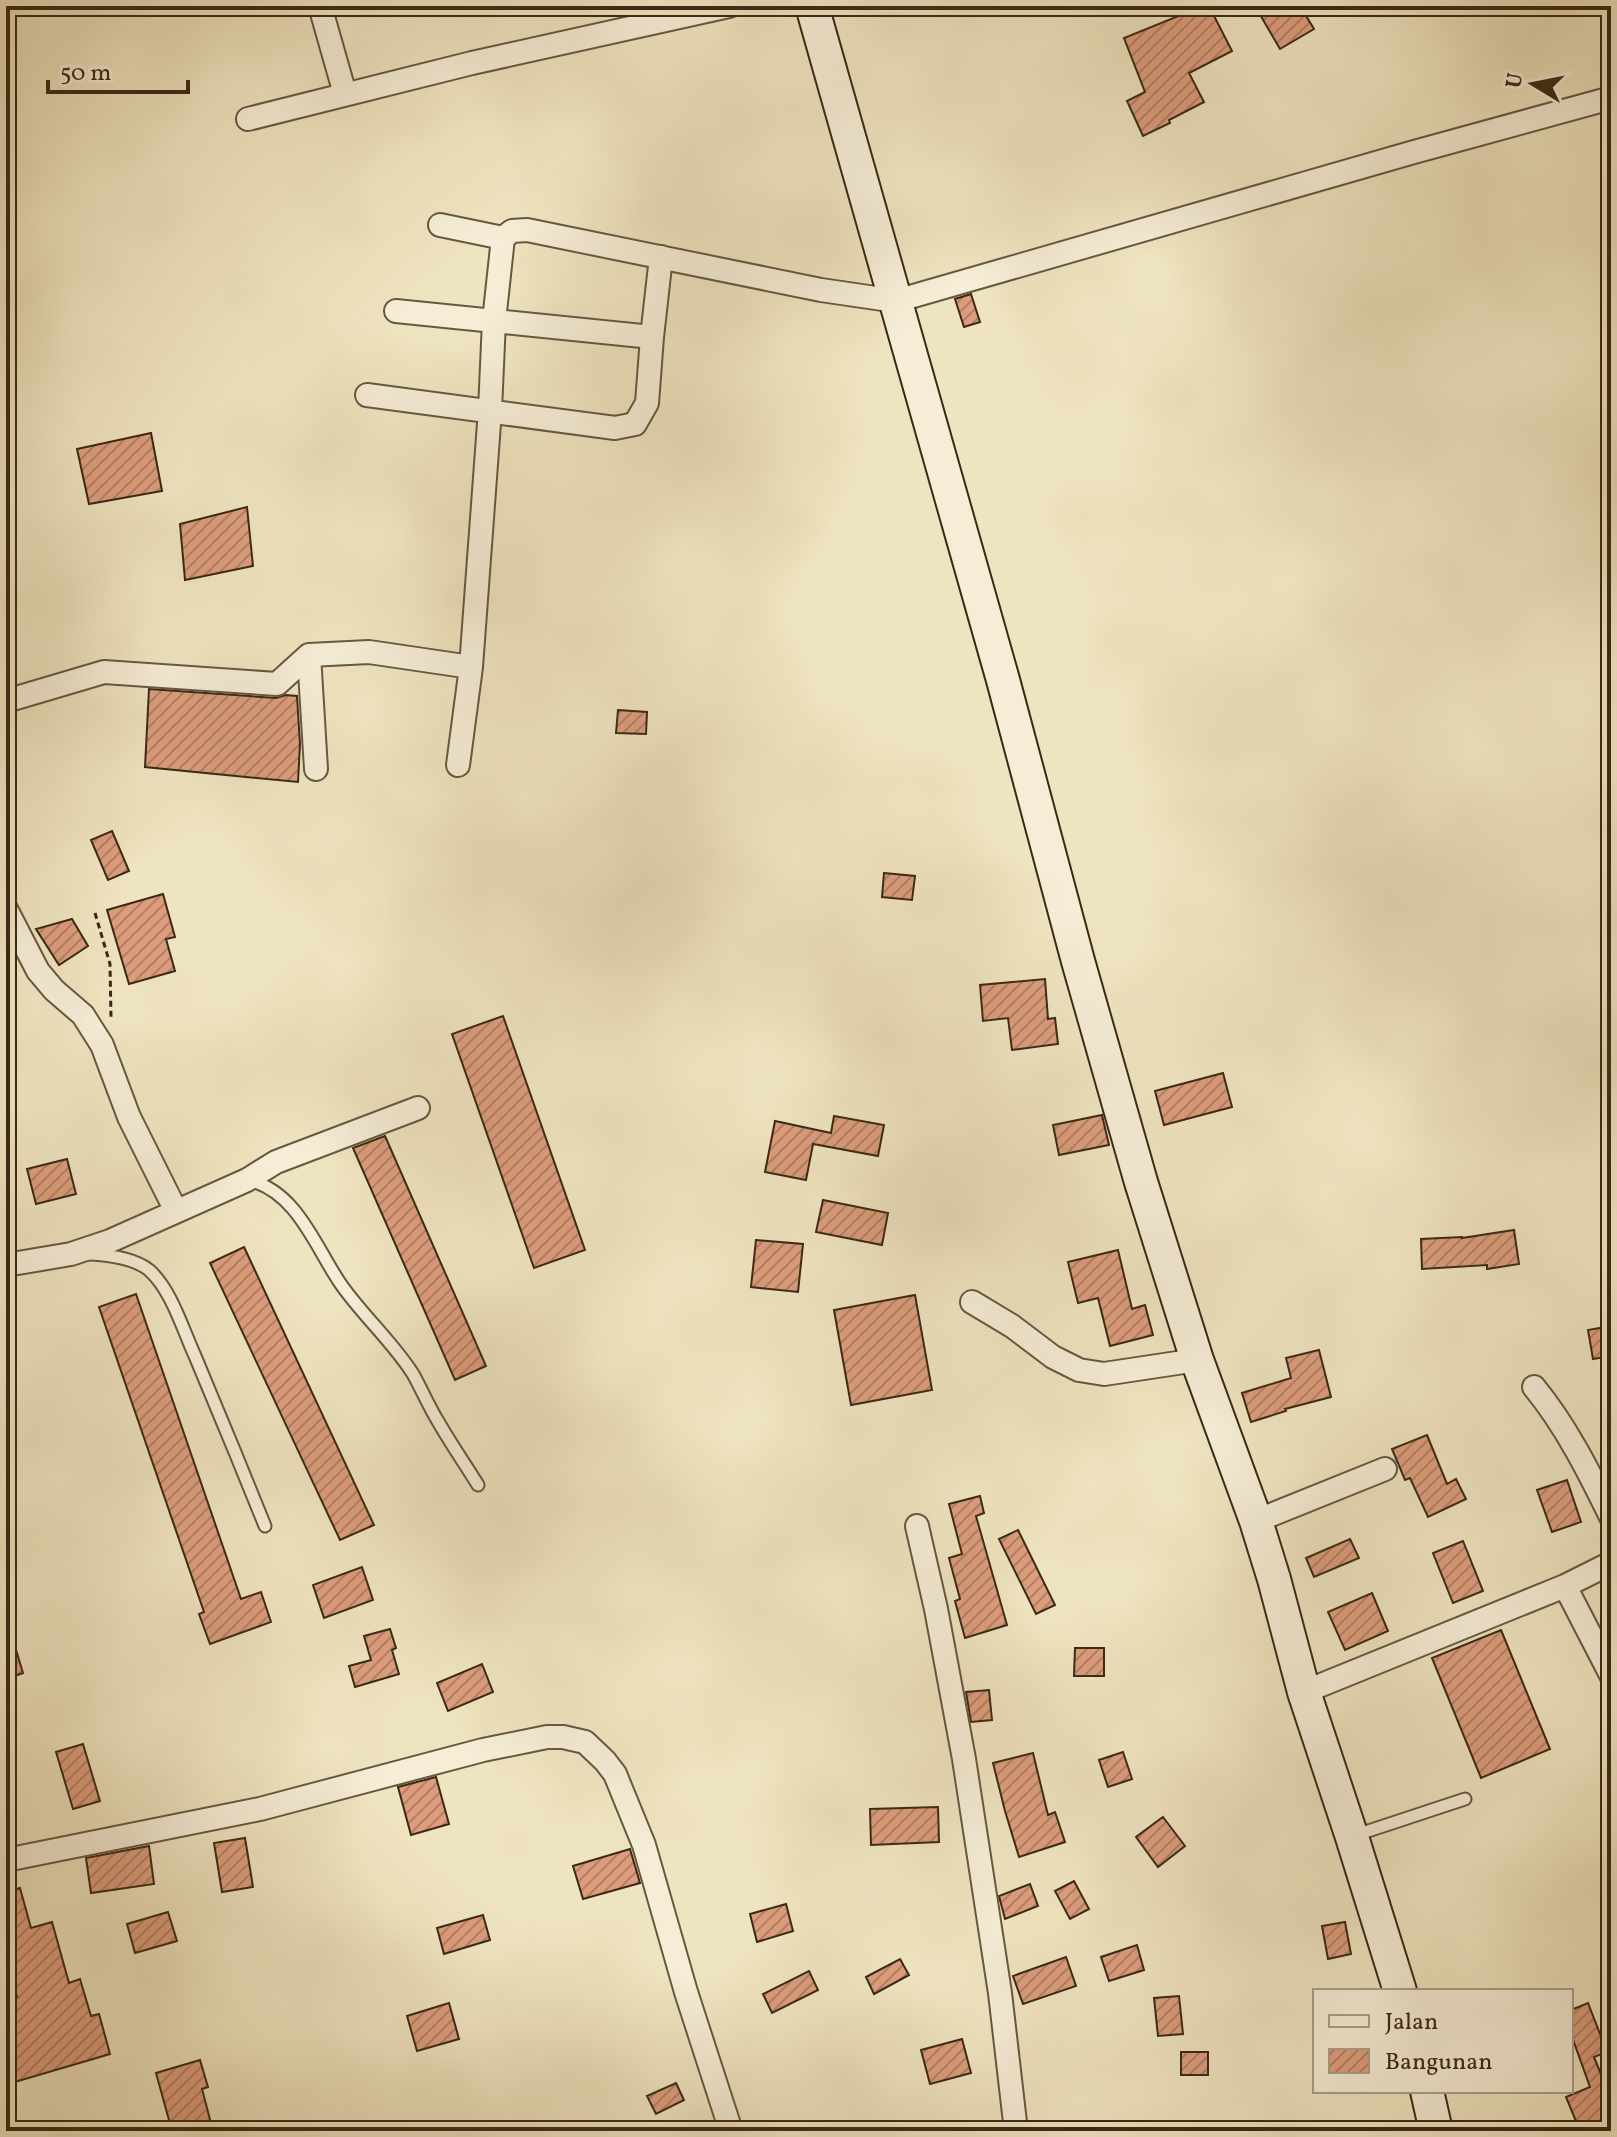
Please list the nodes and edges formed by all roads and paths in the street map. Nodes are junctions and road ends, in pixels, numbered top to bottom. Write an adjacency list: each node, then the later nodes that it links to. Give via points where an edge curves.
1 (320, 6): 4 (street)
2 (729, 6): 4 (street)
3 (812, 6): 10 (street)
4 (345, 94): 6 (street)
5 (1611, 98): 10 (street)
6 (248, 119)
7 (440, 225): 8 (street)
8 (503, 238): 9 (street, via 527,230); 12 (street)
9 (661, 257): 10 (street); 13 (street)
10 (896, 301): 30 (street, via 1082,976)
11 (396, 311): 12 (street)
12 (494, 321): 13 (street); 15 (street)
13 (652, 337): 15 (street, via 647,403 635,424 615,428)
14 (367, 395): 15 (street)
15 (490, 410): 17 (street)
16 (309, 655): 17 (street, via 369,652); 18 (street, via 277,684 104,672); 20 (street)
17 (471, 667): 19 (street)
18 (6, 701)
19 (458, 765)
20 (316, 769)
21 (6, 909): 23 (street, via 38,971 83,1015)
22 (95, 913): 23 (path, via 110,964 111,1020)
23 (102, 1045): 26 (street, via 129,1117)
24 (418, 1108): 25 (street, via 276,1162)
25 (247, 1180): 26 (street); 33 (lane, via 290,1204 341,1283 413,1375)
26 (176, 1211): 27 (street)
27 (71, 1254): 28 (street); 36 (lane, via 135,1263 160,1282)
28 (6, 1265)
29 (972, 1302): 30 (street, via 1079,1370 1104,1374)
30 (1197, 1360): 35 (street)
31 (1534, 1387): 34 (street, via 1577,1451)
32 (1385, 1469): 35 (street)
33 (478, 1485)
34 (1611, 1517)
35 (1256, 1521): 41 (street)
36 (265, 1526)
37 (917, 1526): 48 (street, via 964,1759)
38 (1611, 1563): 39 (street)
39 (1565, 1586): 40 (street); 41 (street)
40 (1611, 1675)
41 (1304, 1692): 43 (street)
42 (1465, 1799): 43 (lane)
43 (1352, 1837): 45 (street)
44 (6, 1860): 47 (street, via 260,1809 547,1737 585,1742 615,1774 644,1845)
45 (1399, 1989)
46 (1427, 2093): 49 (street)
47 (731, 2131)
48 (1016, 2131)
49 (1436, 2131)

